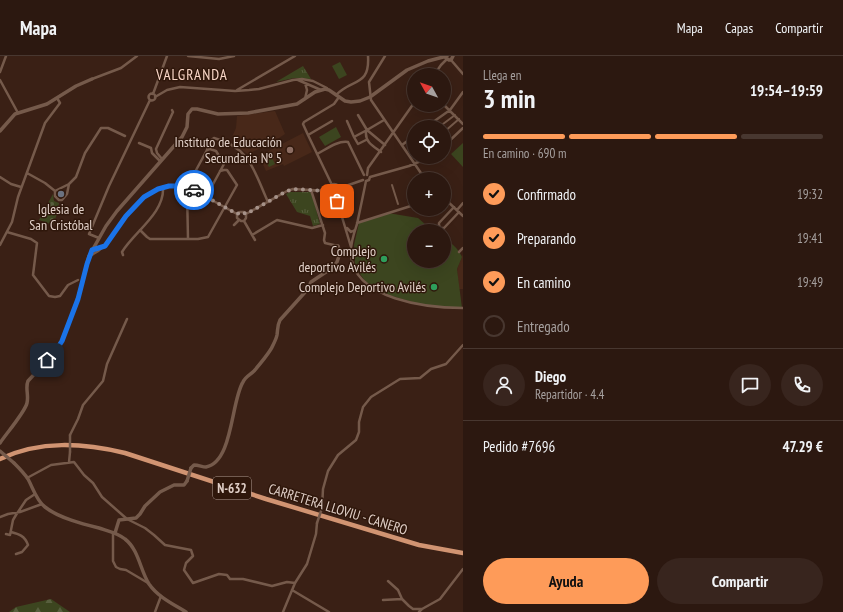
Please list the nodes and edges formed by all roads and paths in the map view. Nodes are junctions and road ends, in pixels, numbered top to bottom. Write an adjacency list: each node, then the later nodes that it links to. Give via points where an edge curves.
1 (6, 56): 13 (street)
2 (136, 56): 15 (street, via 120,68)
3 (163, 56): 11 (street)
4 (167, 56): 11 (street)
5 (188, 56): 6 (street, via 219,59)
6 (234, 56)
7 (295, 56): 19 (street)
8 (368, 56): 26 (street, via 366,74)
9 (385, 56): 27 (street, via 369,82)
10 (448, 57): 12 (street); 14 (street); 27 (street, via 428,61 408,70)
11 (166, 60): 25 (street)
12 (439, 68)
13 (0, 72)
14 (463, 74)
15 (92, 79): 28 (street)
16 (0, 80): 36 (street)
17 (298, 80): 18 (street); 20 (street); 22 (street, via 313,81)
18 (304, 82): 21 (street); 29 (street, via 307,90)
19 (247, 84): 20 (street); 23 (street)
20 (249, 90): 23 (street)
21 (322, 90): 22 (street); 29 (street)
22 (329, 90): 26 (street)
23 (235, 91): 25 (street, via 180,87)
24 (463, 92): 31 (street)
25 (154, 95): 30 (street, via 149,97); 30 (street, via 154,101)
26 (338, 96): 27 (street, via 351,102); 51 (street, via 334,104 304,122)
27 (370, 97): 39 (street)
28 (57, 98): 36 (street); 67 (street, via 60,103 45,122)
29 (305, 99): 64 (street, via 296,104 248,113 218,114 192,109 188,114 185,131)
30 (150, 100): 107 (street, via 89,234)
31 (451, 109)
32 (172, 110): 64 (street, via 156,150)
33 (451, 111): 38 (street)
34 (408, 112): 50 (street)
35 (447, 112): 40 (street)
36 (18, 113): 49 (street)
37 (358, 115): 48 (street)
38 (455, 115): 41 (street); 42 (street)
39 (384, 120): 48 (street); 50 (street)
40 (436, 120)
41 (449, 120)
42 (459, 120): 45 (street); 46 (street)
43 (332, 121): 51 (street)
44 (347, 121): 53 (street)
45 (463, 124)
46 (451, 126)
47 (463, 128): 54 (street)
48 (366, 131): 53 (street); 55 (street); 58 (street)
49 (0, 132)
50 (393, 133): 58 (street); 59 (street)
51 (308, 135): 63 (street)
52 (124, 136): 72 (street, via 108,128 101,128 85,153 76,176)
53 (354, 137): 55 (street, via 358,144)
54 (451, 139)
55 (366, 140): 61 (street)
56 (407, 141): 59 (street)
57 (140, 143): 64 (street, via 151,148 152,154)
58 (385, 145): 61 (street)
59 (402, 145): 62 (street)
60 (207, 150): 66 (street, via 216,151 223,160); 71 (street); 86 (street, via 214,138 227,141 244,154)
61 (381, 152): 68 (street, via 368,168)
62 (407, 152)
63 (317, 154): 68 (street, via 340,142 348,142 361,171); 73 (street)
64 (161, 160): 107 (street, via 111,218)
65 (410, 164): 68 (street)
66 (220, 172): 85 (street); 90 (street, via 228,170 237,185)
67 (27, 173): 76 (street); 82 (street)
68 (367, 176): 70 (street); 70 (street, via 369,180)
69 (0, 177): 76 (street)
70 (365, 181): 79 (street); 99 (street)
71 (189, 183): 75 (street); 78 (street)
72 (69, 184): 82 (street); 82 (street, via 67,194 62,200 58,200)
73 (332, 185): 79 (street); 83 (street)
74 (392, 185): 88 (street)
75 (183, 186): 77 (street); 80 (street)
76 (22, 187): 105 (street)
77 (163, 187): 104 (street, via 162,201); 117 (street, via 144,197 126,216 105,246)
78 (190, 188): 80 (street); 85 (street)
79 (340, 188): 84 (street, via 340,193)
80 (187, 190): 108 (street)
81 (312, 190): 83 (street); 86 (street, via 293,189); 101 (street)
82 (55, 191)
83 (328, 191): 84 (street, via 330,195)
84 (336, 196): 102 (street)
85 (206, 197): 90 (street)
86 (268, 202): 95 (street)
87 (463, 203): 93 (street)
88 (398, 204)
89 (451, 204): 92 (street)
90 (225, 207): 94 (street); 108 (street, via 208,237)
91 (407, 207): 99 (street)
92 (454, 207): 93 (street); 93 (street, via 439,223 440,228 444,228)
93 (458, 211): 96 (street)
94 (237, 214): 95 (street); 97 (street)
95 (246, 214): 98 (street)
96 (463, 216)
97 (238, 220): 98 (street); 100 (street)
98 (244, 221): 106 (street)
99 (357, 223): 103 (street)
100 (234, 225)
101 (323, 225): 106 (street, via 312,228 277,220); 112 (street, via 325,243)
102 (346, 227): 103 (street, via 351,232); 113 (street)
103 (355, 229): 113 (street)
104 (140, 230): 108 (street, via 150,239); 116 (street)
105 (7, 232): 111 (street); 120 (street, via 37,243 33,275 49,296 60,296 68,285)
106 (252, 235): 109 (street)
107 (99, 238): 110 (street)
108 (188, 239)
109 (255, 240)
110 (96, 243): 115 (street); 117 (street)
111 (0, 245)
112 (338, 246): 133 (street, bridge, via 340,253 337,262 310,282 307,290 280,320 275,342 270,350 242,382 221,455 212,465 194,465 184,485 168,487 150,501 136,518)
113 (351, 247): 121 (street, via 355,267 363,280 376,290 415,304)
114 (463, 248): 118 (street)
115 (92, 250): 117 (street); 119 (street)
116 (123, 250)
117 (98, 251): 119 (street)
118 (459, 252)
119 (89, 256): 124 (street, via 78,299 62,341 28,381 26,406)
120 (78, 280)
121 (463, 308)
122 (126, 319): 127 (street, bridge, via 107,364 103,381 83,405 70,435)
123 (463, 345): 142 (street, bridge, via 446,364 431,369 420,378 400,379 371,397 363,407 356,440 338,455 328,471 316,534 307,564)
124 (0, 443)
125 (0, 451): 128 (street, bridge)
126 (0, 459): 137 (highway, CARRETERA LLOVIU - CANERO / N-632, via 30,448 51,445 106,449 419,545)
127 (69, 462): 128 (street, via 51,465); 133 (street, via 74,462 102,496)
128 (27, 478): 129 (street)
129 (35, 494): 130 (street); 131 (street, via 26,500)
130 (42, 504): 131 (street); 135 (street, via 62,516)
131 (18, 513): 132 (street); 134 (street, via 13,520)
132 (0, 517)
133 (127, 519): 135 (street, via 119,520); 142 (street, via 144,528 165,545 191,550 193,556 186,563 184,570 193,583 219,574 227,575 230,579 243,579 272,586 287,582)
134 (11, 532): 136 (street); 138 (street, via 20,534 28,545)
135 (114, 533): 141 (street, via 125,539 135,552); 141 (street, via 113,561 116,567)
136 (6, 534)
137 (463, 553)
138 (16, 554)
139 (463, 569): 147 (street, via 440,599)
140 (388, 581): 145 (street)
141 (148, 583): 144 (street)
142 (295, 583): 143 (street)
143 (292, 590): 150 (street); 151 (street)
144 (161, 596): 148 (street); 149 (street)
145 (402, 598): 146 (street); 147 (street, via 413,609)
146 (383, 600)
147 (422, 608): 152 (street)
148 (155, 612)
149 (186, 612)
150 (283, 612)
151 (329, 612)
152 (419, 612)

